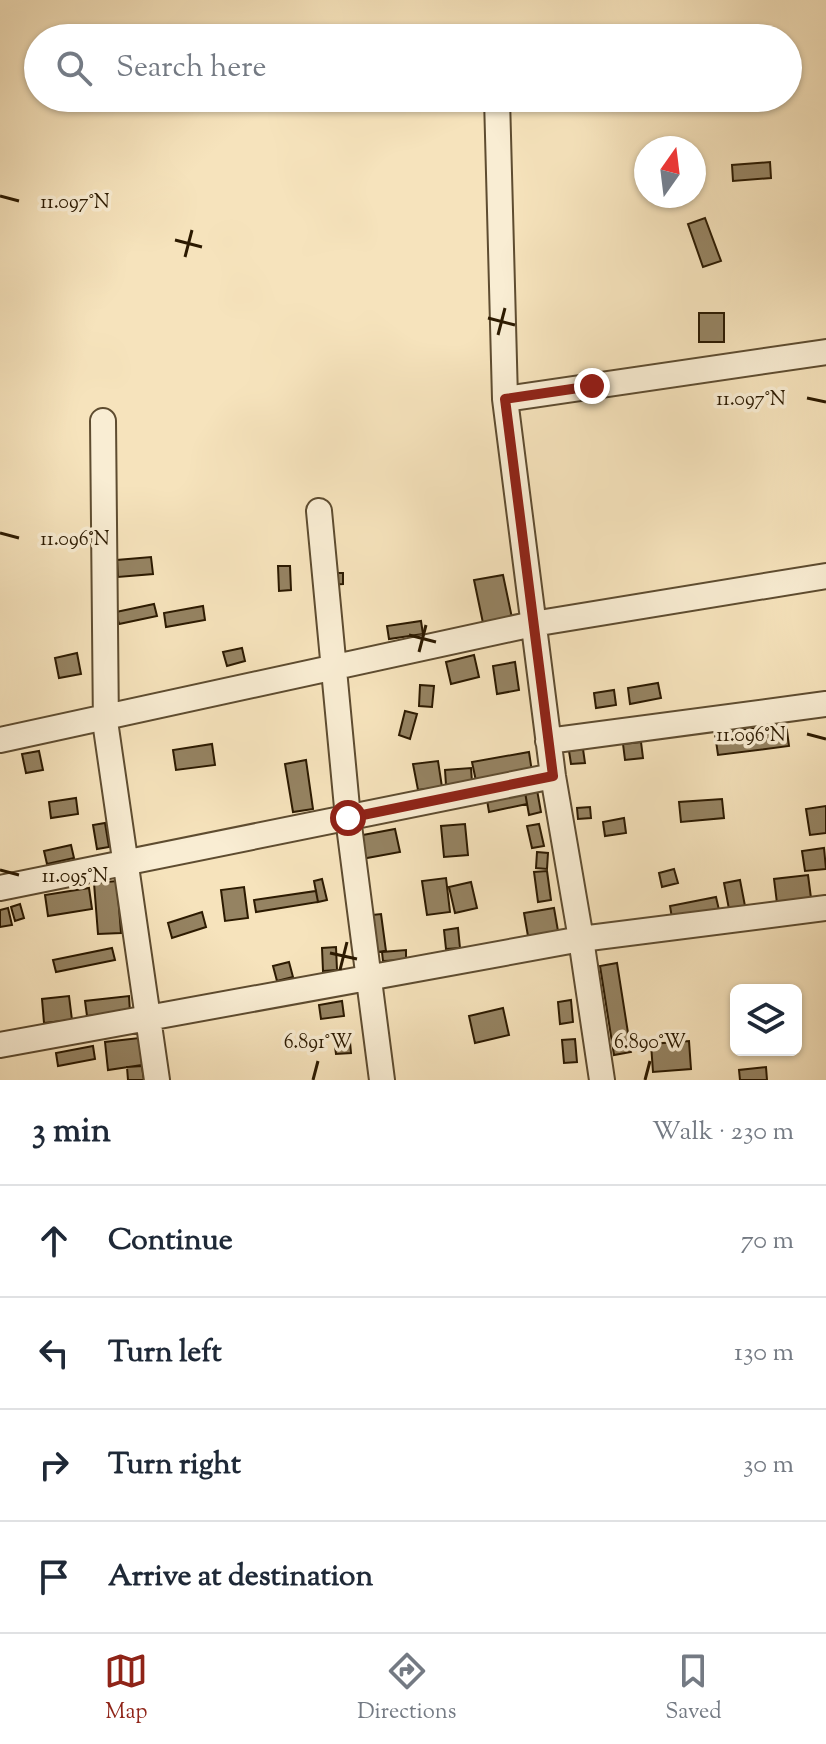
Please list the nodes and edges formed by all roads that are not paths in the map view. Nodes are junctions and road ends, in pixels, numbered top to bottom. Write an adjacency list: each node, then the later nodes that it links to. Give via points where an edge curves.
1 (497, 112): 3 (street)
2 (826, 352): 3 (street)
3 (505, 399): 7 (street)
4 (103, 421): 10 (street)
5 (319, 511): 8 (street)
6 (826, 576): 7 (street)
7 (533, 624): 8 (street); 12 (street)
8 (334, 667): 10 (street); 14 (street)
9 (826, 704): 12 (street)
10 (106, 717): 11 (street); 15 (street)
11 (0, 740)
12 (548, 741): 13 (street)
13 (553, 776): 14 (street); 18 (street)
14 (348, 818): 15 (street); 19 (street)
15 (125, 862): 16 (street); 20 (street)
16 (0, 888)
17 (826, 908): 18 (street)
18 (581, 939): 19 (street); 24 (street)
19 (369, 979): 20 (street); 23 (street)
20 (148, 1019): 21 (street); 22 (street)
21 (0, 1045)
22 (157, 1080)
23 (382, 1080)
24 (602, 1080)

